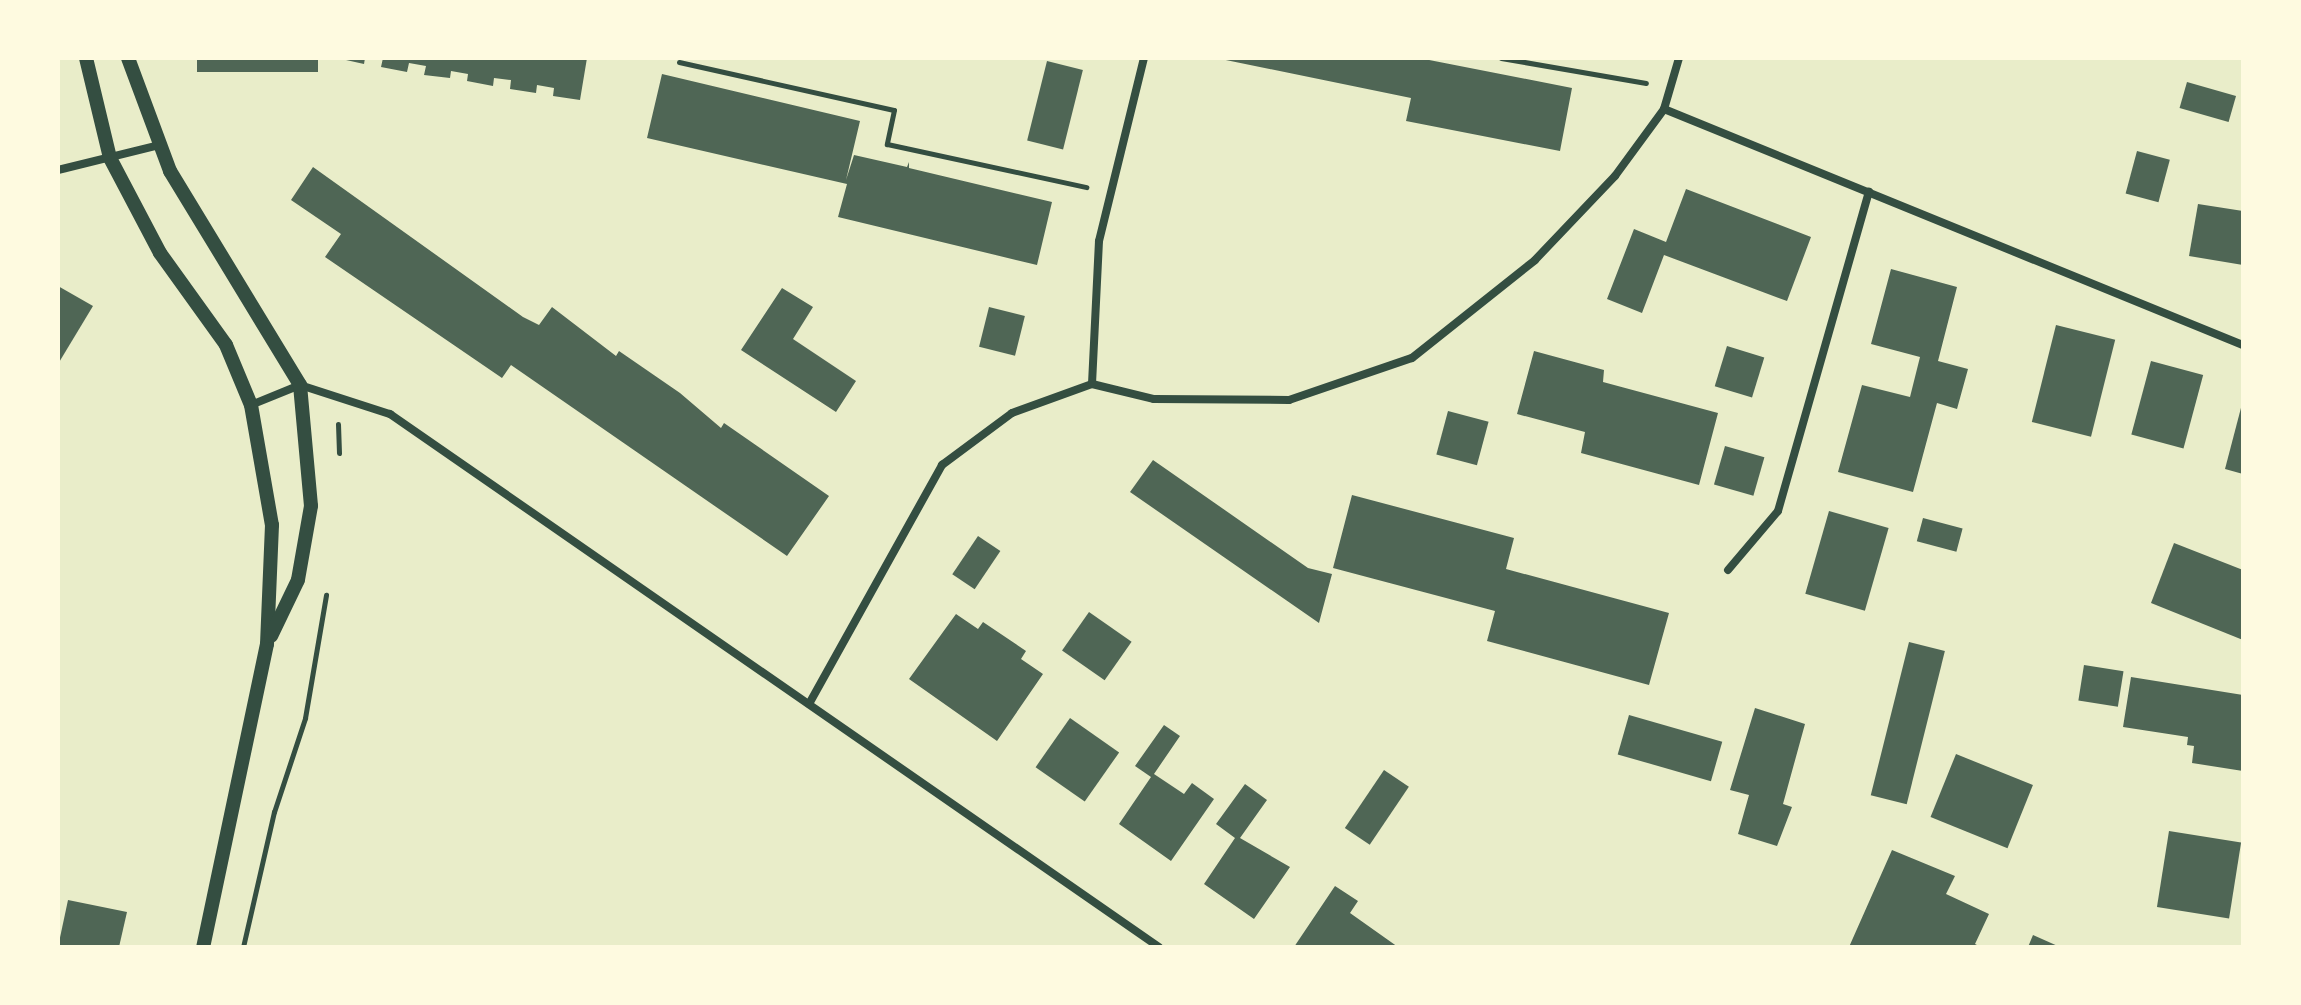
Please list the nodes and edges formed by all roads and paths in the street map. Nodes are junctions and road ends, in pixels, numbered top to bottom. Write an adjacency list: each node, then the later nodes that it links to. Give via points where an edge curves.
1 (86, 58): 10 (street)
2 (128, 58): 9 (street)
3 (1144, 58): 12 (street)
4 (1501, 58): 7 (path)
5 (1679, 58): 7 (street)
6 (679, 62): 12 (path, via 894,110 887,144)
7 (1670, 87): 8 (street)
8 (1664, 109): 13 (street); 15 (street, via 1615,176 1535,260 1412,358 1289,400 1154,399)
9 (159, 145): 10 (street); 16 (street)
10 (110, 158): 11 (street); 18 (street, via 160,253 226,345)
11 (58, 170)
12 (1111, 192): 15 (street, via 1099,241)
13 (1869, 192): 14 (street); 20 (street, via 1778,511)
14 (2243, 345)
15 (1092, 384): 23 (street, via 1012,413 942,465)
16 (300, 385): 17 (street); 18 (street); 22 (street, via 311,506 298,580)
17 (335, 396): 19 (path); 23 (street, via 390,414)
18 (251, 405): 22 (street, via 272,525)
19 (339, 458)
20 (1728, 570)
21 (327, 590): 25 (path, via 305,718 274,812)
22 (267, 644): 24 (street)
23 (809, 704): 26 (street)
24 (203, 947)
25 (243, 947)
26 (1159, 947)

